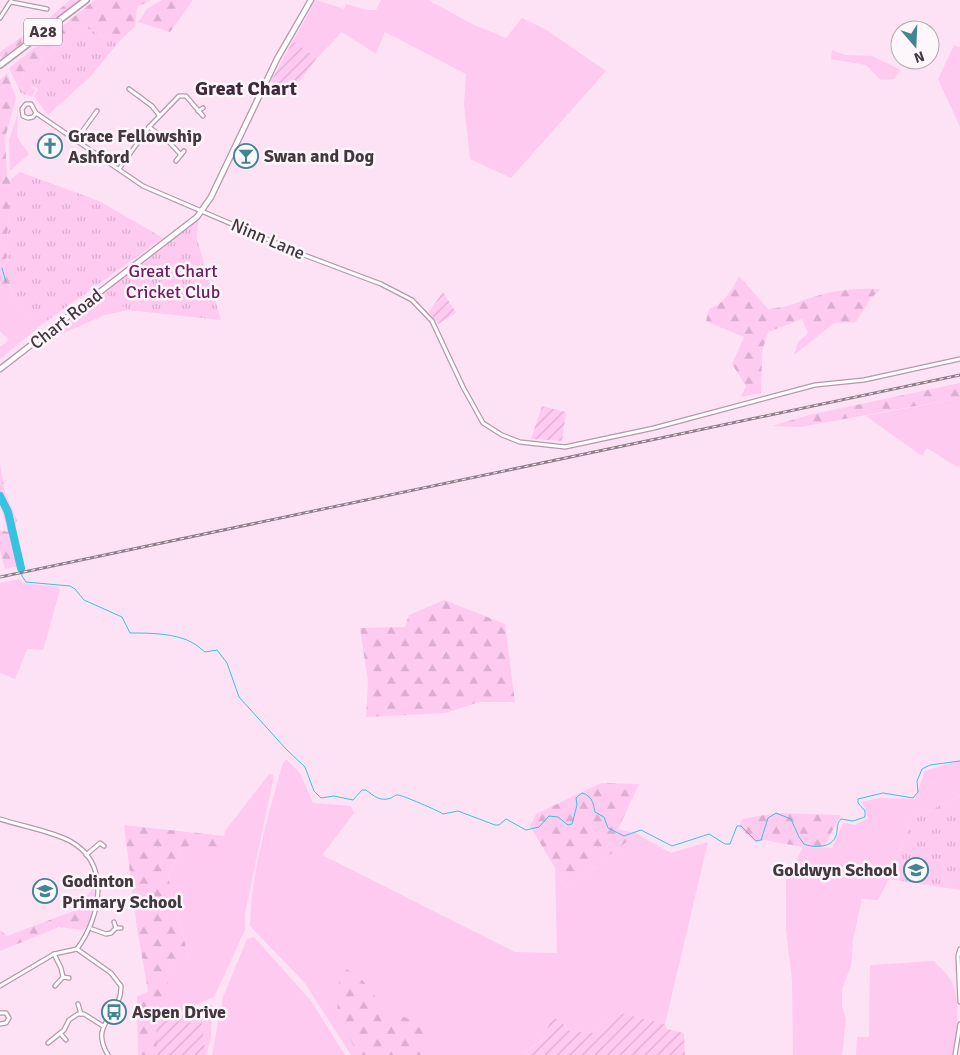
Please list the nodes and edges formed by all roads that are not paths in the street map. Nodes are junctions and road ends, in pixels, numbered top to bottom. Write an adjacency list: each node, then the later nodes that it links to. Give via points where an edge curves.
1 (86, 0): 6 (main road, A28)
2 (309, 0): 20 (street)
3 (11, 1): 4 (street); 5 (street)
4 (47, 9)
5 (0, 18)
6 (0, 65)
7 (129, 89): 12 (street, via 135,90)
8 (203, 108): 10 (street)
9 (97, 111): 15 (street)
10 (198, 111): 12 (street, via 182,95); 13 (street)
11 (36, 113): 11 (street, via 28,118 23,116 22,109 31,104); 15 (street, Ninn Lane)
12 (159, 115): 14 (street)
13 (203, 116)
14 (149, 127): 17 (street); 19 (street)
15 (76, 140): 19 (street, Ninn Lane)
16 (184, 151): 17 (street)
17 (181, 155): 18 (street)
18 (176, 161)
19 (119, 169): 20 (street, Ninn Lane, via 143,186)
20 (202, 211): 21 (street, Ninn Lane, via 381,284 412,300 432,321 483,423 520,442 565,447 654,428 815,385 864,380); 22 (street, Chart Road)
21 (960, 359)
22 (0, 369)
23 (0, 819): 25 (street, via 68,840)
24 (104, 846): 25 (street, via 99,841)
25 (86, 855): 27 (street, via 95,873 98,897)
26 (114, 922): 28 (street)
27 (91, 928): 28 (street, via 108,934); 30 (street)
28 (116, 928): 29 (street)
29 (121, 928)
30 (78, 949): 32 (street); 43 (street, via 119,982 119,998)
31 (960, 949): 37 (street)
32 (54, 954): 33 (street); 35 (street)
33 (63, 977): 34 (street); 36 (street)
34 (69, 978)
35 (0, 986)
36 (55, 986)
37 (960, 1002)
38 (78, 1004): 40 (street)
39 (0, 1012): 41 (street, via 9,1018)
40 (81, 1014): 43 (street); 44 (street, via 69,1020)
41 (0, 1024)
42 (960, 1024): 48 (street)
43 (103, 1026): 47 (street, via 100,1040)
44 (61, 1034): 45 (street); 46 (street)
45 (66, 1040)
46 (48, 1043)
47 (108, 1055)
48 (955, 1055)

